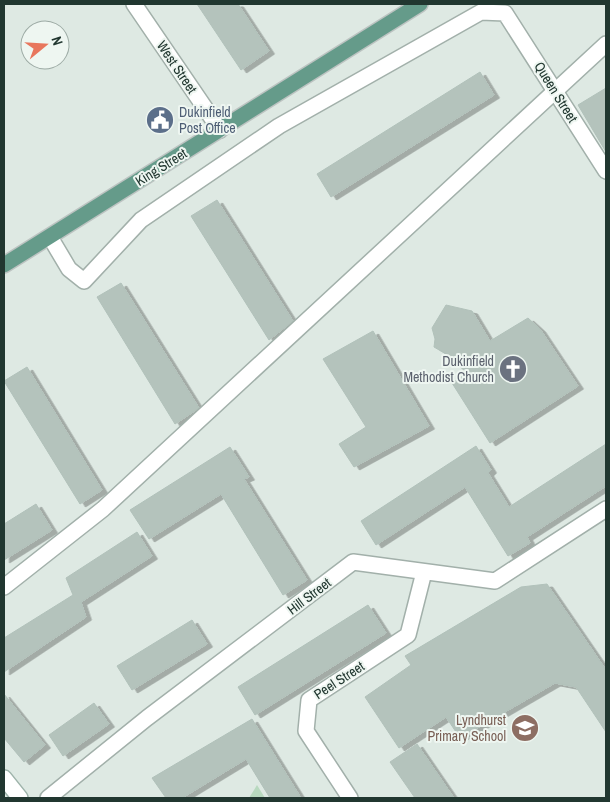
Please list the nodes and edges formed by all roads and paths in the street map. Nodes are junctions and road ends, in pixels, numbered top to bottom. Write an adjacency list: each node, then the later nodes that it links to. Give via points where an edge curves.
1 (134, 4): 5 (street, West Street)
2 (420, 4): 5 (main road, King Street)
3 (606, 44): 4 (street)
4 (556, 91): 6 (street, Queen Street); 7 (street, Queen Street, via 505,13 481,12 279,126 141,220 84,282 69,269); 11 (street, via 103,509)
5 (220, 130): 7 (main road, King Street)
6 (606, 171)
7 (50, 237): 8 (main road, King Street)
8 (4, 265)
9 (606, 509): 10 (street, Hill Street, via 495,581)
10 (424, 572): 14 (street, Hill Street, via 353,562 147,718); 15 (street, Peel Street, via 408,635 309,700 306,731)
11 (4, 587)
12 (4, 778): 13 (street)
13 (20, 798)
14 (48, 798)
15 (350, 798)

